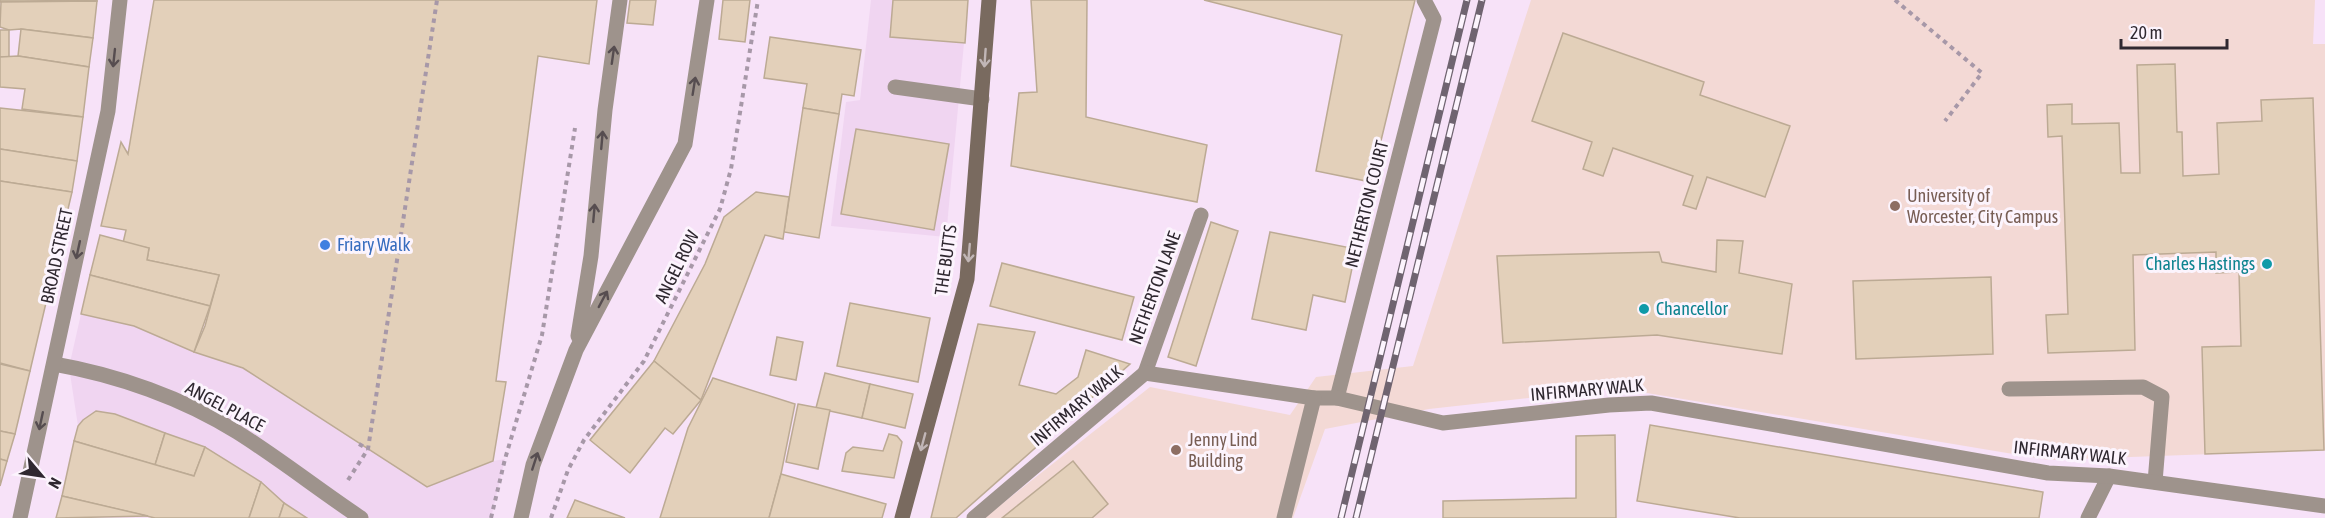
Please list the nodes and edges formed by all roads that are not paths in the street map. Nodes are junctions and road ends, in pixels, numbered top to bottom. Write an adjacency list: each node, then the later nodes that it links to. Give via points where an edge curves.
1 (120, 0): 10 (street, BROAD STREET, one-way to 10, via 108,111)
2 (620, 0): 9 (street, one-way to 2, via 591,256)
3 (707, 0): 9 (street, one-way to 3, via 685,144)
4 (989, 0): 7 (main road, THE BUTTS, one-way to 7)
5 (1424, 0): 14 (street, NETHERTON COURT, via 1434,19)
6 (895, 87): 7 (street)
7 (982, 99): 21 (main road, THE BUTTS, one-way to 21, via 967,279)
8 (1201, 215): 11 (street, NETHERTON LANE)
9 (576, 350): 20 (street, one-way to 9, via 533,465)
10 (54, 364): 18 (street, BROAD STREET, one-way to 18); 19 (street, ANGEL PLACE, via 148,390 202,412 236,431)
11 (1145, 373): 13 (street, INFIRMARY WALK); 22 (street, INFIRMARY WALK)
12 (2009, 389): 16 (street, via 2143,387 2162,397)
13 (1314, 398): 14 (street, INFIRMARY WALK); 23 (street)
14 (1337, 398): 15 (street, INFIRMARY WALK, via 1443,423 1651,403 2048,473)
15 (2109, 476): 16 (street, INFIRMARY WALK); 24 (street)
16 (2155, 482): 17 (street, INFIRMARY WALK)
17 (2325, 506)
18 (20, 518)
19 (361, 518)
20 (521, 518)
21 (902, 518)
22 (974, 518)
23 (1284, 518)
24 (2088, 518)

